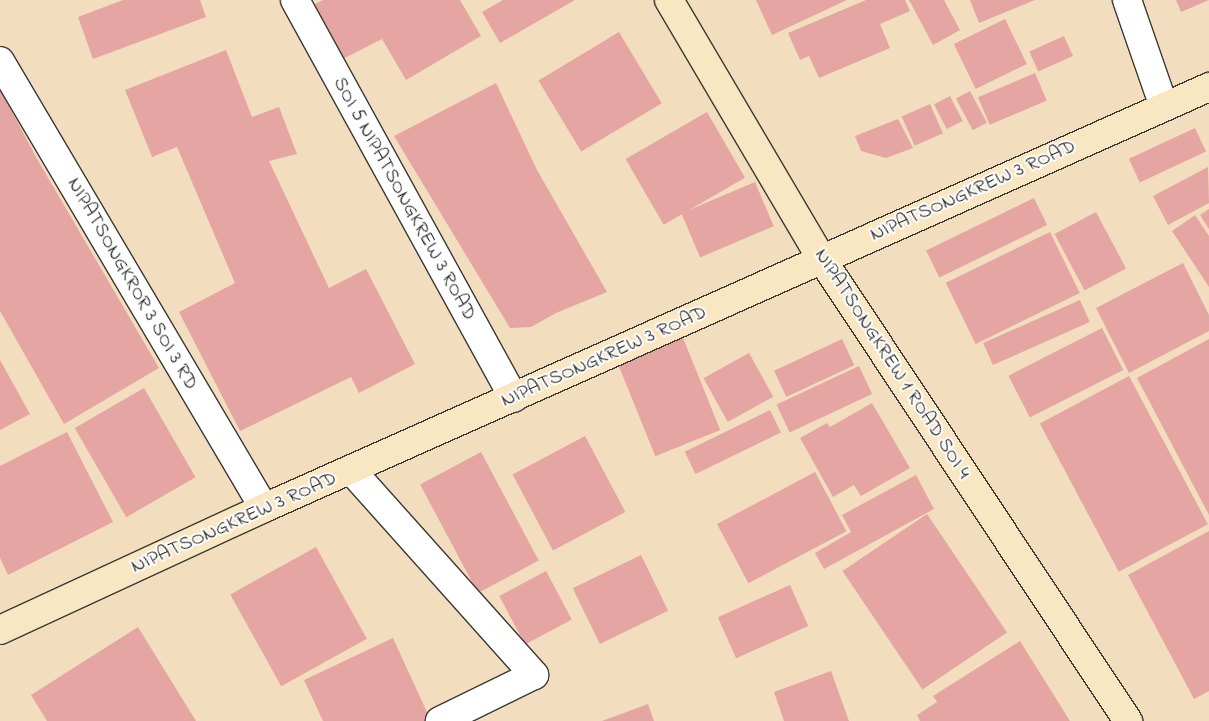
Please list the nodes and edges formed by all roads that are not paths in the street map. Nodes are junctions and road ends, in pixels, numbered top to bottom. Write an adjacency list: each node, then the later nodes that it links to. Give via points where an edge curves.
1 (295, 0): 8 (street, SOI 5 NIPATSONGKREW 3 ROAD)
2 (669, 0): 7 (street, NIPATSONGKREW 1 ROAD SOI 4)
3 (1127, 0): 6 (street)
4 (0, 61): 10 (street, NIPATSONGKROR 3 SOI 3 RD)
5 (1209, 88): 6 (street, NIPATSONGKREW 3 ROAD)
6 (1164, 107): 7 (street, NIPATSONGKREW 3 ROAD)
7 (821, 258): 8 (street, NIPATSONGKREW 3 ROAD); 13 (street, NIPATSONGKREW 1 ROAD SOI 4)
8 (514, 398): 9 (street, NIPATSONGKREW 3 ROAD)
9 (351, 470): 10 (street, NIPATSONGKREW 3 ROAD); 12 (street, via 534,675)
10 (264, 508): 11 (street, NIPATSONGKREW 3 ROAD)
11 (0, 630)
12 (440, 721)
13 (1128, 721)

